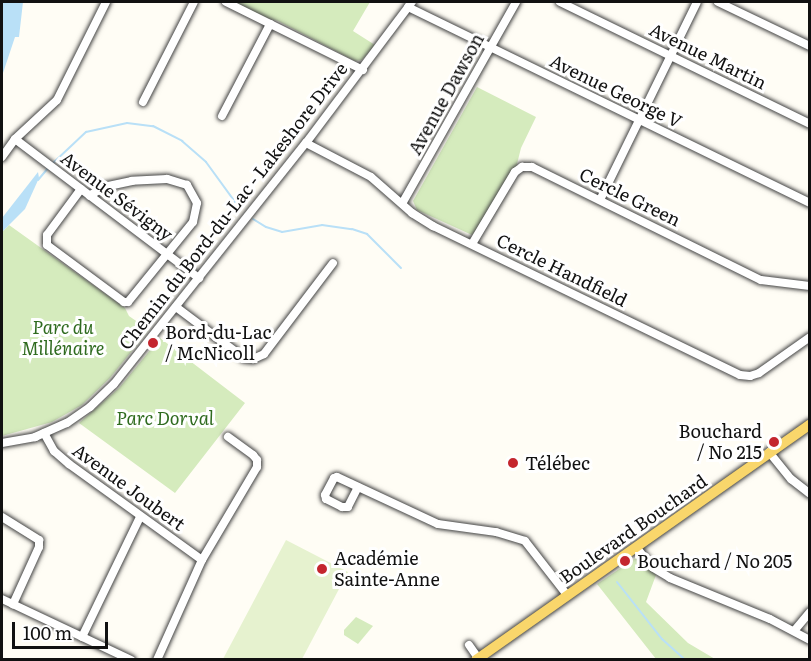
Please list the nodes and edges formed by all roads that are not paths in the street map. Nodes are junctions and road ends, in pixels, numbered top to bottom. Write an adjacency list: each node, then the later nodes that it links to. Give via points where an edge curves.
1 (106, 2): 18 (street, via 57,100)
2 (194, 2): 14 (street)
3 (226, 2): 9 (street)
4 (516, 2): 11 (street, Avenue Dawson)
5 (560, 2): 12 (street, Avenue Martin)
6 (697, 2): 12 (street)
7 (718, 2): 10 (street)
8 (410, 4): 11 (street, Avenue George V); 13 (street, Chemin du Bord-du-Lac - Lakeshore Drive)
9 (270, 24): 13 (street); 15 (street)
10 (810, 46)
11 (491, 48): 16 (street, Avenue George V); 24 (street, Avenue Dawson)
12 (671, 56): 16 (street); 17 (street, Avenue Martin)
13 (363, 69): 19 (street, Chemin du Bord-du-Lac - Lakeshore Drive)
14 (143, 102)
15 (222, 116)
16 (639, 121): 23 (street); 25 (street, Avenue George V)
17 (810, 124)
18 (15, 139): 20 (street); 21 (street, Avenue Sévigny)
19 (306, 143): 24 (street, Cercle Handfield, via 358,169); 29 (street, Chemin du Bord-du-Lac - Lakeshore Drive)
20 (2, 157)
21 (81, 189): 22 (street, Avenue Sévigny); 27 (street, via 47,235 45,240 51,249 124,302 131,300)
22 (89, 196): 27 (street, Avenue Sévigny); 27 (street, via 104,187 132,181 167,179 187,185 197,203 196,213)
23 (600, 201): 26 (street, Cercle Green, via 532,167 522,167 515,172); 30 (street, Cercle Green, via 761,280)
24 (403, 202): 26 (street, Cercle Handfield, via 423,220)
25 (810, 203)
26 (472, 244): 32 (street, Cercle Handfield, via 740,375 759,373)
27 (167, 255): 29 (street, Avenue Sévigny)
28 (333, 263): 31 (street, via 264,354 253,359 244,358)
29 (199, 278): 31 (street, Chemin du Bord-du-Lac - Lakeshore Drive)
30 (810, 286)
31 (176, 307): 34 (street, Chemin du Bord-du-Lac - Lakeshore Drive, via 103,395 77,416)
32 (810, 338)
33 (810, 424): 37 (main road, Boulevard Bouchard)
34 (44, 433): 36 (street, Chemin du Bord-du-Lac - Lakeshore Drive); 41 (street, Avenue Joubert, via 62,458)
35 (228, 437): 43 (street, via 253,455 257,467)
36 (2, 443)
37 (769, 452): 39 (street, via 791,479); 42 (main road, Boulevard Bouchard)
38 (358, 487): 44 (street, via 438,524 496,532 525,541)
39 (810, 494)
40 (2, 517): 46 (street, via 39,540)
41 (140, 517): 43 (street, Avenue Joubert); 49 (street)
42 (636, 547): 44 (main road, Boulevard Bouchard); 48 (street, via 652,567 670,578)
43 (202, 560): 55 (street)
44 (567, 595): 52 (main road, Boulevard Bouchard)
45 (2, 599): 46 (street)
46 (13, 604): 49 (street)
47 (810, 612): 48 (street)
48 (794, 631): 50 (street)
49 (82, 637): 54 (street)
50 (810, 640)
51 (469, 645): 53 (street)
52 (491, 655): 53 (main road, Boulevard Bouchard)
53 (477, 659)
54 (131, 660)
55 (157, 660)

